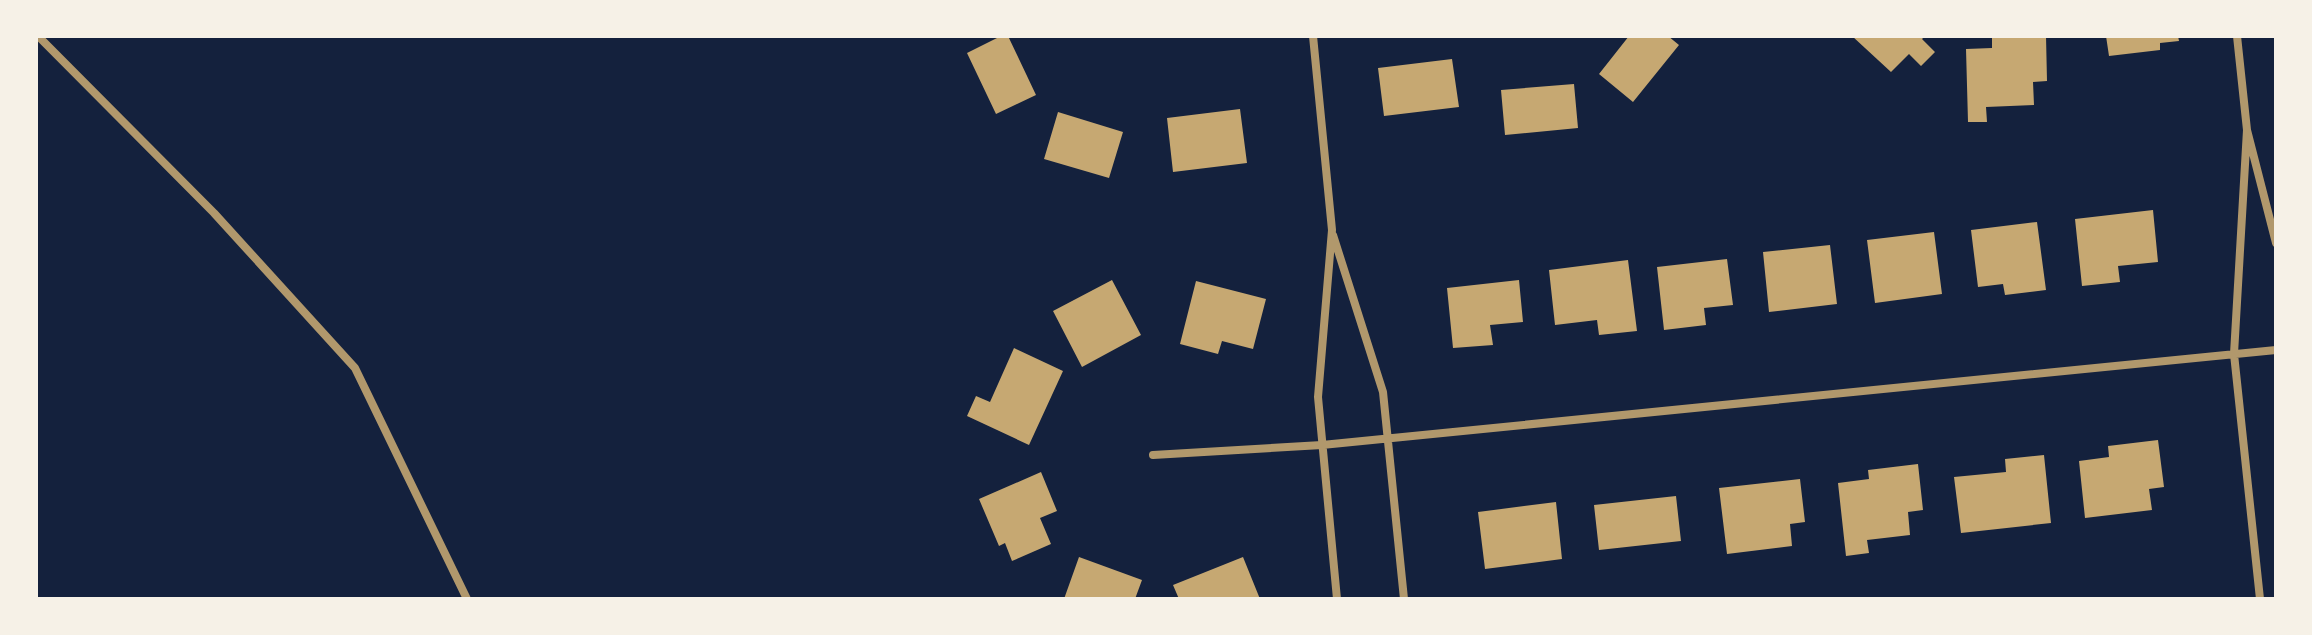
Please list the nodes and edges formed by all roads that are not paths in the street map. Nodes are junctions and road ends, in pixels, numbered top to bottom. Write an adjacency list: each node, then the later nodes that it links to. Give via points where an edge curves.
1 (38, 36): 12 (street, via 214,213 355,368)
2 (1313, 36): 5 (street)
3 (2237, 36): 4 (street)
4 (2247, 130): 6 (street); 8 (street)
5 (1332, 230): 9 (street, via 1383,392); 10 (street, via 1318,397)
6 (2276, 243)
7 (2276, 350): 8 (street)
8 (2234, 354): 9 (street); 15 (street)
9 (1388, 438): 10 (street); 14 (street)
10 (1322, 445): 11 (street); 13 (street)
11 (1153, 455)
12 (467, 599)
13 (1337, 599)
14 (1404, 599)
15 (2260, 599)

